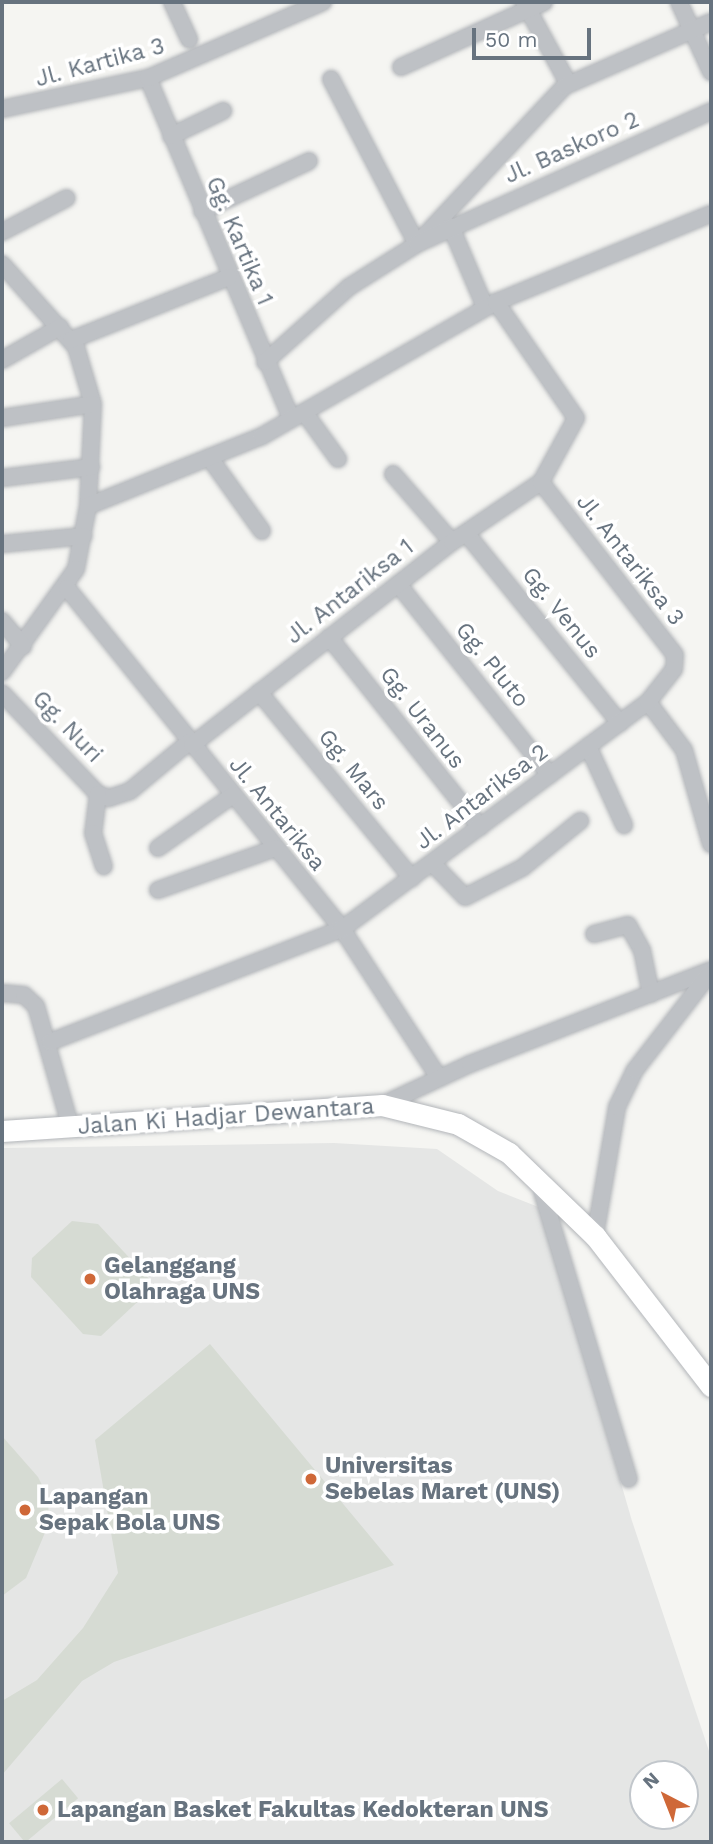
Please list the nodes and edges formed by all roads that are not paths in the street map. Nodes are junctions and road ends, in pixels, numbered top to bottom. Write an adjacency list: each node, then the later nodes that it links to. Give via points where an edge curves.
1 (172, 2): 7 (street)
2 (323, 2): 10 (street, Jl. Kartika 3)
3 (679, 2): 6 (street)
4 (532, 4): 8 (street); 12 (street)
5 (711, 22): 6 (street)
6 (691, 30): 9 (street); 12 (street)
7 (189, 39)
8 (401, 66)
9 (711, 72)
10 (148, 78): 13 (street, Jl. Kartika 3); 16 (street, Gg. Kartika 1)
11 (331, 79): 23 (street)
12 (568, 83): 23 (street)
13 (2, 109)
14 (223, 111): 16 (street)
15 (711, 111): 21 (street, Jl. Baskoro 2)
16 (171, 136): 19 (street, Gg. Kartika 1)
17 (309, 161): 19 (street)
18 (67, 198): 22 (street)
19 (202, 211): 25 (street, Gg. Kartika 1)
20 (711, 214): 26 (street)
21 (451, 227): 23 (street, Jl. Baskoro 2); 26 (street)
22 (2, 232)
23 (417, 244): 30 (street, via 341,293)
24 (2, 264): 27 (street)
25 (229, 277): 28 (street); 30 (street, Gg. Kartika 1)
26 (490, 305): 32 (street); 39 (street, via 576,418)
27 (60, 327): 28 (street); 29 (street)
28 (71, 340): 31 (street, via 84,362)
29 (2, 360)
30 (265, 362): 32 (street, Gg. Kartika 1)
31 (93, 404): 33 (street); 36 (street)
32 (298, 416): 34 (street); 35 (street, Gg. Kartika 1)
33 (2, 418)
34 (209, 457): 40 (street); 41 (street)
35 (338, 459)
36 (91, 467): 38 (street); 40 (street)
37 (393, 474): 44 (street)
38 (2, 478)
39 (541, 482): 42 (street, Jl. Antariksa 1); 54 (street, Jl. Antariksa 3, via 675,654 674,669)
40 (88, 506): 43 (street)
41 (262, 531)
42 (467, 533): 44 (street, Jl. Antariksa 1); 55 (street, Gg. Venus)
43 (84, 536): 45 (street); 47 (street)
44 (452, 542): 46 (street, Jl. Antariksa 1)
45 (2, 544)
46 (398, 584): 49 (street, Jl. Antariksa 1); 58 (street, Gg. Pluto)
47 (66, 588): 50 (street); 56 (street, Jl. Antariksa)
48 (2, 621): 50 (street)
49 (329, 637): 52 (street, Jl. Antariksa 1); 63 (street, Gg. Uranus)
50 (23, 646): 51 (street)
51 (2, 672)
52 (258, 692): 56 (street, Jl. Antariksa 1); 69 (street, Gg. Mars)
53 (2, 693): 59 (street, Gg. Nuri)
54 (648, 702): 55 (street, Jl. Antariksa 2); 64 (street, via 684,750)
55 (620, 723): 57 (street, Jl. Antariksa 2)
56 (191, 744): 59 (street, Jl. Antariksa 1, via 120,797); 60 (street, Jl. Antariksa)
57 (588, 746): 58 (street, Jl. Antariksa 2); 62 (street)
58 (550, 775): 63 (street, Jl. Antariksa 2)
59 (98, 794): 68 (street, via 93,833)
60 (233, 795): 65 (street); 66 (street, Jl. Antariksa)
61 (580, 821): 67 (street, via 522,868 465,897)
62 (624, 825)
63 (480, 827): 67 (street, Jl. Antariksa 2)
64 (711, 844)
65 (158, 848)
66 (276, 848): 70 (street); 71 (street, Jl. Antariksa)
67 (432, 863): 69 (street, Jl. Antariksa 2)
68 (104, 866)
69 (412, 878): 71 (street, Jl. Antariksa 2)
70 (158, 890)
71 (342, 929): 76 (street, Jl. Antariksa 2); 77 (street, Jl. Antariksa)
72 (594, 934): 75 (street, via 623,922 642,950)
73 (711, 971): 75 (street); 82 (street, via 635,1070 617,1107)
74 (2, 993): 76 (street, via 32,1000)
75 (651, 994): 77 (street)
76 (50, 1042): 79 (street)
77 (439, 1078): 78 (street)
78 (382, 1105): 79 (main road, Jalan Ki Hadjar Dewantara); 81 (main road, Jalan Ki Hadjar Dewantara, via 458,1124)
79 (71, 1128): 80 (main road, Jalan Ki Hadjar Dewantara)
80 (2, 1131)
81 (537, 1176): 82 (main road, Jalan Ki Hadjar Dewantara); 84 (street)
82 (595, 1236): 83 (main road, Jalan Ki Hadjar Dewantara)
83 (711, 1387)
84 (629, 1479)

